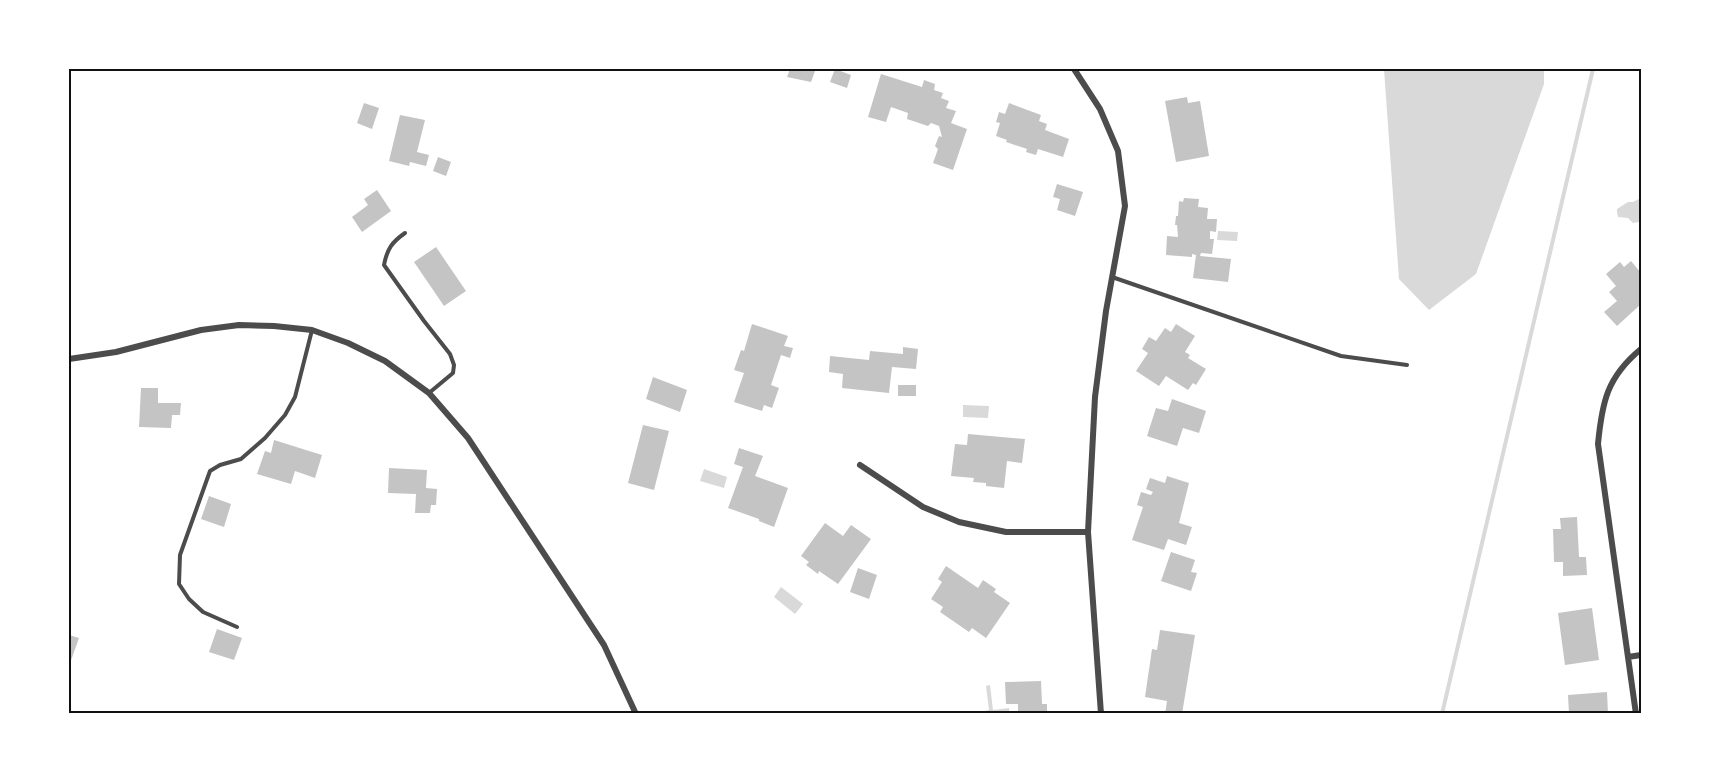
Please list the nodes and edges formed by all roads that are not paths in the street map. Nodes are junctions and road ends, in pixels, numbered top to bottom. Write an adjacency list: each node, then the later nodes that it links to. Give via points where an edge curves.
1 (1074, 69): 3 (street, via 1100,109 1118,151 1125,206)
2 (405, 233): 8 (lane, via 387,250 384,265 450,354 454,365 453,374)
3 (1112, 277): 7 (lane, via 1341,356); 10 (street, via 1095,397)
4 (312, 330): 6 (street, via 239,325); 8 (street, via 386,361); 11 (lane, via 296,397 265,438 241,459 210,471 180,555 179,584 189,599 203,612)
5 (1641, 349): 13 (street, via 1620,368 1610,387 1601,414 1598,444)
6 (69, 359)
7 (1407, 365)
8 (429, 393): 14 (street, via 468,438 558,573 604,645)
9 (860, 465): 10 (street, via 923,507 959,522 1006,532)
10 (1088, 532): 15 (street)
11 (237, 627)
12 (1641, 655): 13 (street)
13 (1628, 657): 16 (street)
14 (636, 714)
15 (1101, 714)
16 (1636, 714)

